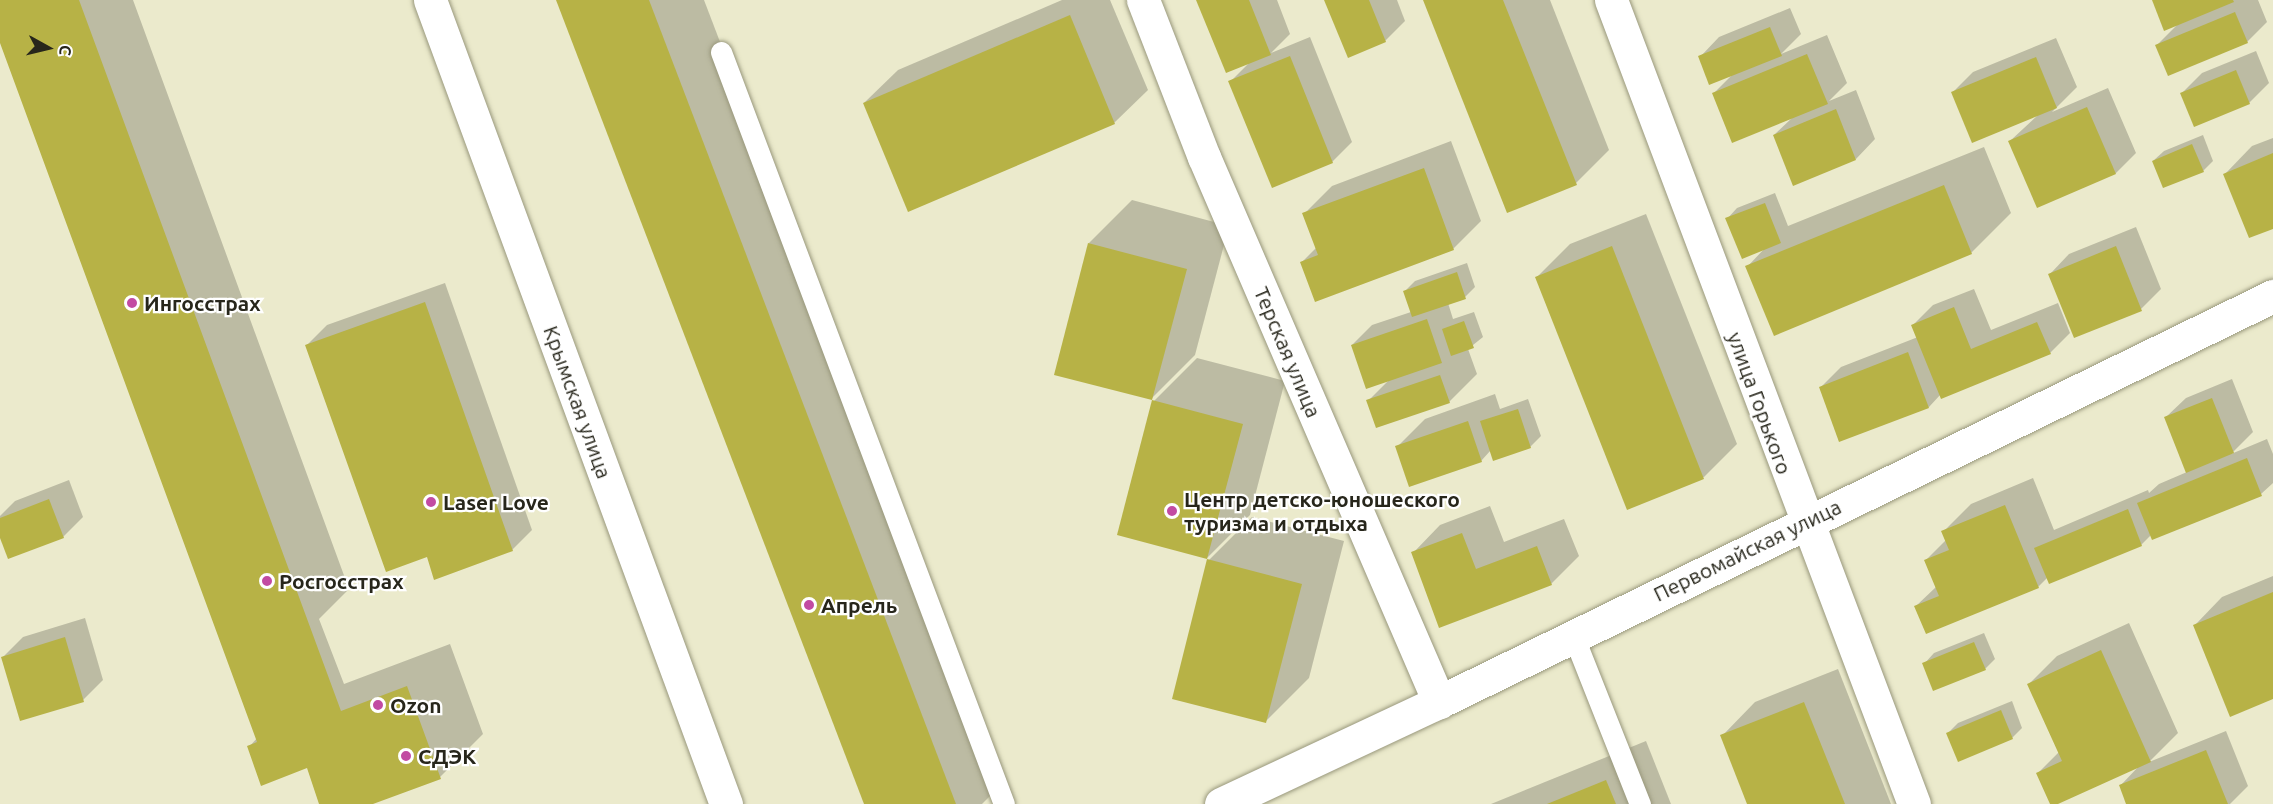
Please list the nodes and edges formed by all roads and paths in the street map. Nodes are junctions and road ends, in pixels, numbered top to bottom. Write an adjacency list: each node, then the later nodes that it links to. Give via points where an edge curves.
1 (430, 0): 9 (street, Крымская улица)
2 (1143, 0): 8 (street, Терская улица, via 1204,157)
3 (1611, 0): 6 (street, улица Горького)
4 (721, 52): 10 (lane)
5 (2273, 296): 6 (street, Первомайская улица)
6 (1804, 521): 7 (street, Первомайская улица); 13 (street, улица Горького)
7 (1573, 635): 8 (street, Первомайская улица); 12 (lane)
8 (1440, 702): 11 (street, Первомайская улица)
9 (726, 804)
10 (1004, 804)
11 (1221, 804)
12 (1640, 804)
13 (1914, 804)

